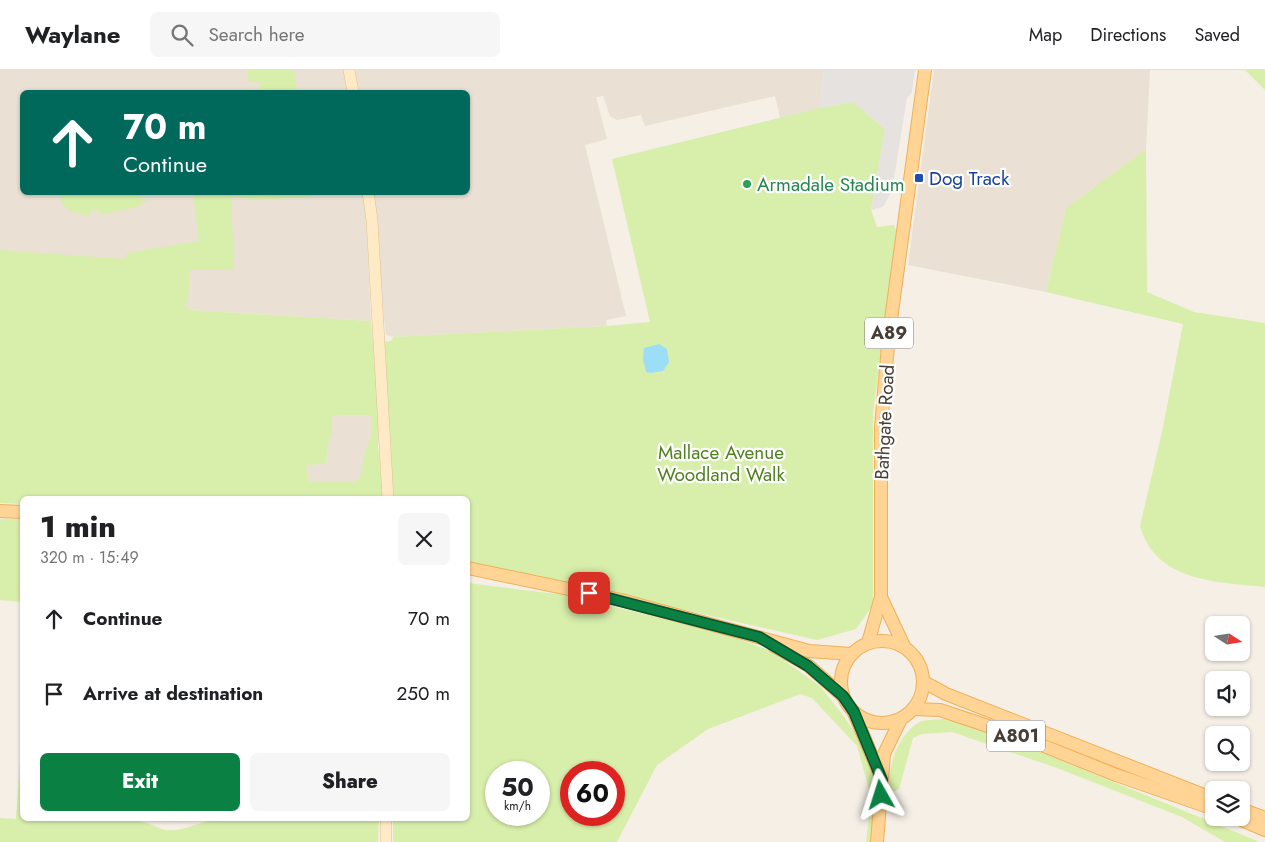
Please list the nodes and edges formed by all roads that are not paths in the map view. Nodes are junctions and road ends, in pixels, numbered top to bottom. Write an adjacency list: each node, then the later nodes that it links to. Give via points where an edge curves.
1 (349, 70): 3 (main road)
2 (925, 70): 9 (main road, Bathgate Road / A89, via 889,334 881,427)
3 (353, 90)
4 (368, 195): 5 (main road)
5 (388, 496)
6 (0, 511): 7 (main road)
7 (20, 512)
8 (470, 568): 10 (main road, via 621,600)
9 (881, 597): 11 (main road, Bathgate Road / A89); 12 (main road, Bathgate Road / A89)
10 (759, 637): 13 (main road, via 809,651); 15 (main road, via 808,666)
11 (868, 643): 12 (main road, via 882,640); 13 (main road)
12 (904, 646): 14 (main road, A89, via 920,665)
13 (852, 654): 15 (main road, via 842,673)
14 (924, 682): 16 (main road); 20 (main road, A801, via 946,694)
15 (843, 696): 17 (main road)
16 (913, 710): 18 (main road); 21 (main road, A801, via 940,710)
17 (854, 712): 18 (main road, via 875,723); 19 (main road)
18 (901, 719): 19 (main road, via 884,754)
19 (882, 780): 28 (main road)
20 (1205, 795)
21 (1205, 806)
22 (1250, 812): 23 (main road)
23 (1265, 818)
24 (386, 821): 27 (main road)
25 (1250, 824): 26 (main road)
26 (1265, 830)
27 (386, 842)
28 (877, 842)

